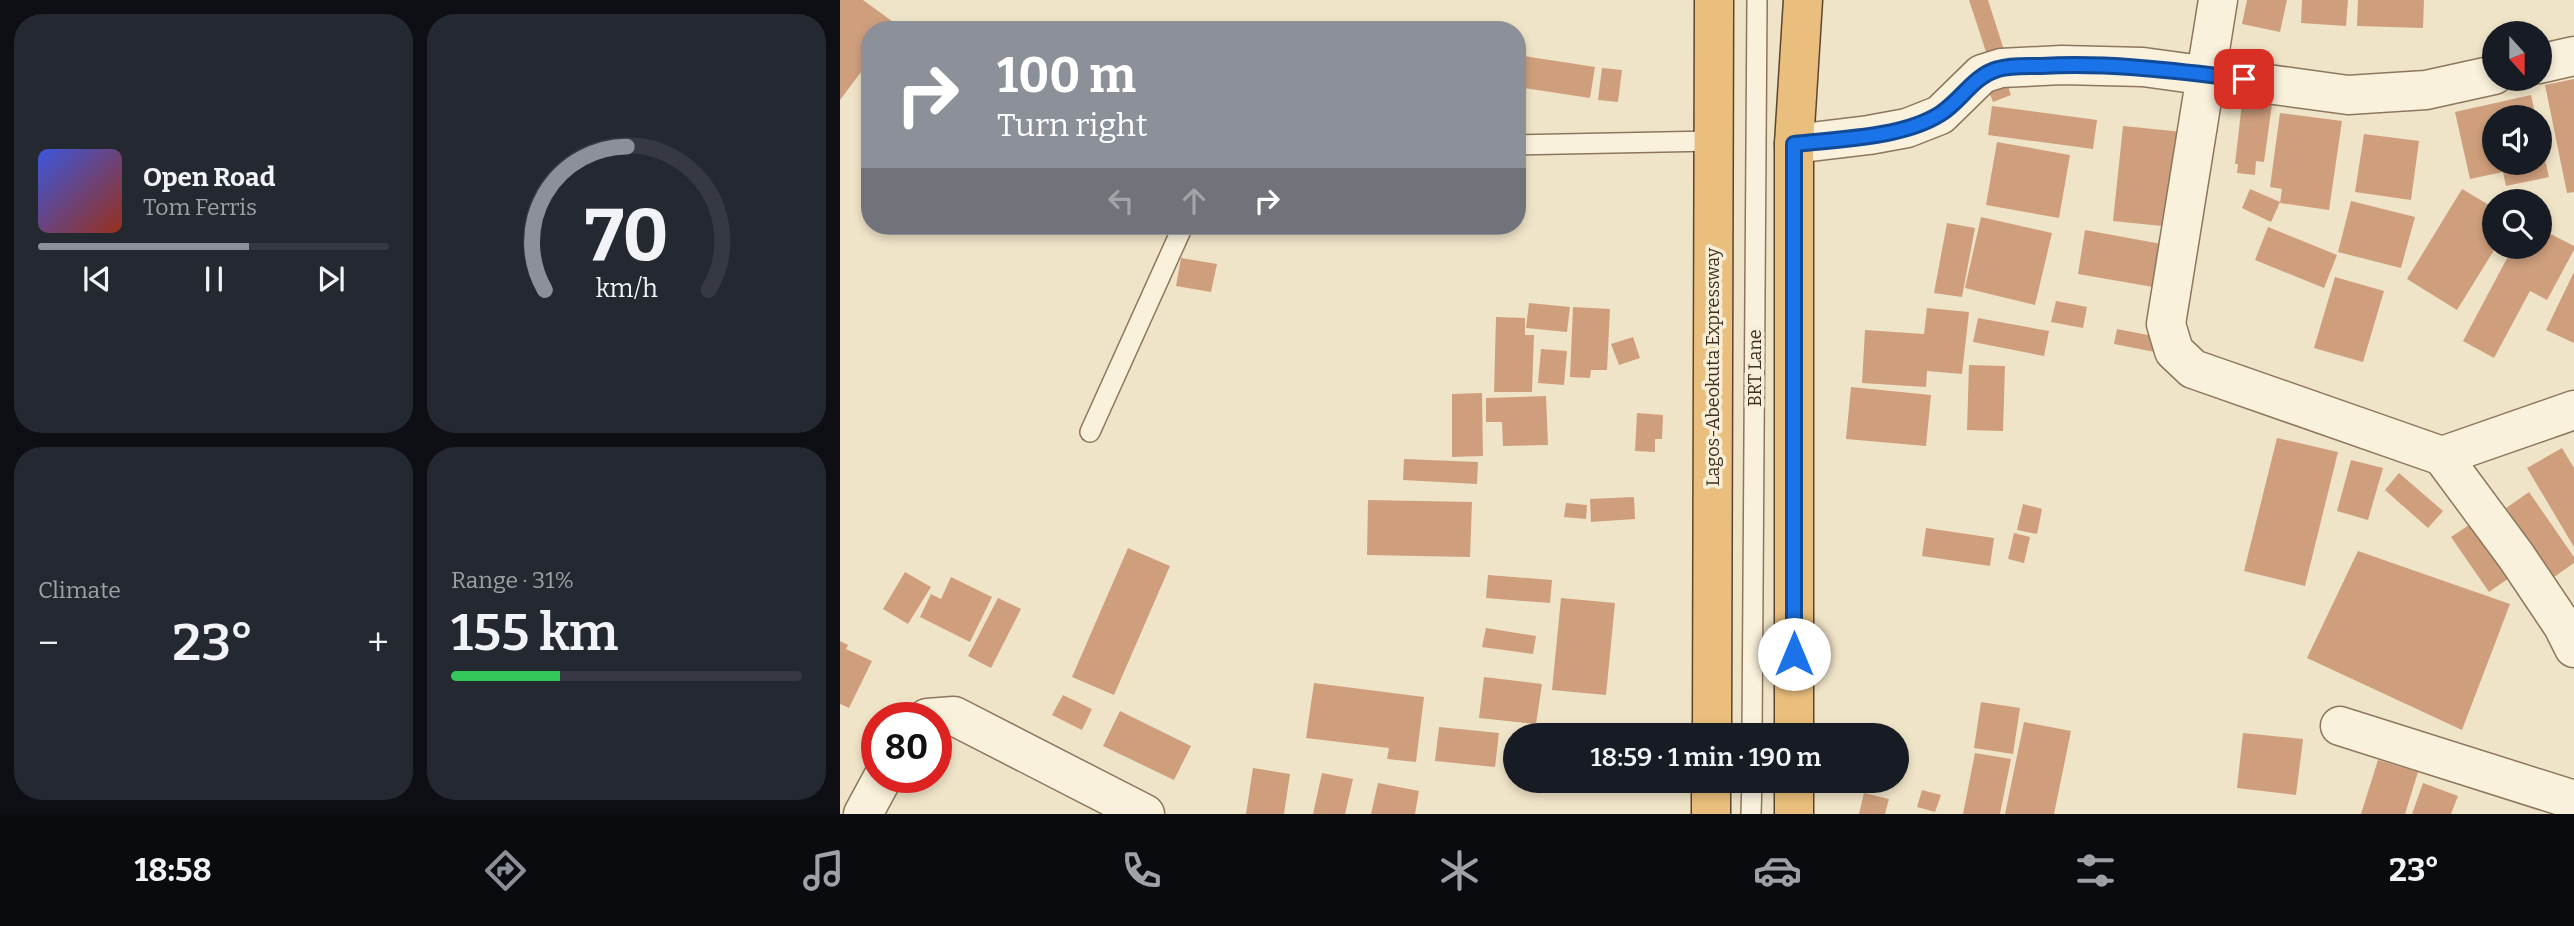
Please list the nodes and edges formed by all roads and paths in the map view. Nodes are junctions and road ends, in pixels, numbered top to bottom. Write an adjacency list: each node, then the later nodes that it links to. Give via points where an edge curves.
1 (1714, 0): 9 (highway, Lagos-Abeokuta Expressway)
2 (1757, 0): 19 (lane, BRT Lane)
3 (1803, 0): 10 (highway)
4 (2218, 0): 7 (street)
5 (2574, 56): 6 (street)
6 (2552, 61)
7 (2207, 75): 8 (street, via 2348,95 2426,90); 10 (street, via 2143,67 2001,68 1982,74 1940,115 1907,128); 15 (street, via 2166,324 2174,351 2193,369)
8 (2482, 78)
9 (1713, 141): 11 (lane); 18 (highway, Lagos-Abeokuta Expressway)
10 (1794, 144): 20 (highway)
11 (1526, 145)
12 (1179, 235): 14 (lane)
13 (2574, 410): 15 (street)
14 (1090, 432)
15 (2442, 456): 16 (street, via 2516,555)
16 (2574, 648)
17 (952, 716): 28 (street)
18 (1712, 723)
19 (1752, 723)
20 (1794, 723)
21 (2340, 726): 26 (street)
22 (874, 793): 27 (street)
23 (1711, 793): 29 (highway)
24 (1752, 793): 30 (lane)
25 (1794, 793): 31 (highway)
26 (2574, 800)
27 (863, 814)
28 (1145, 814)
29 (1711, 814)
30 (1751, 814)
31 (1794, 814)

